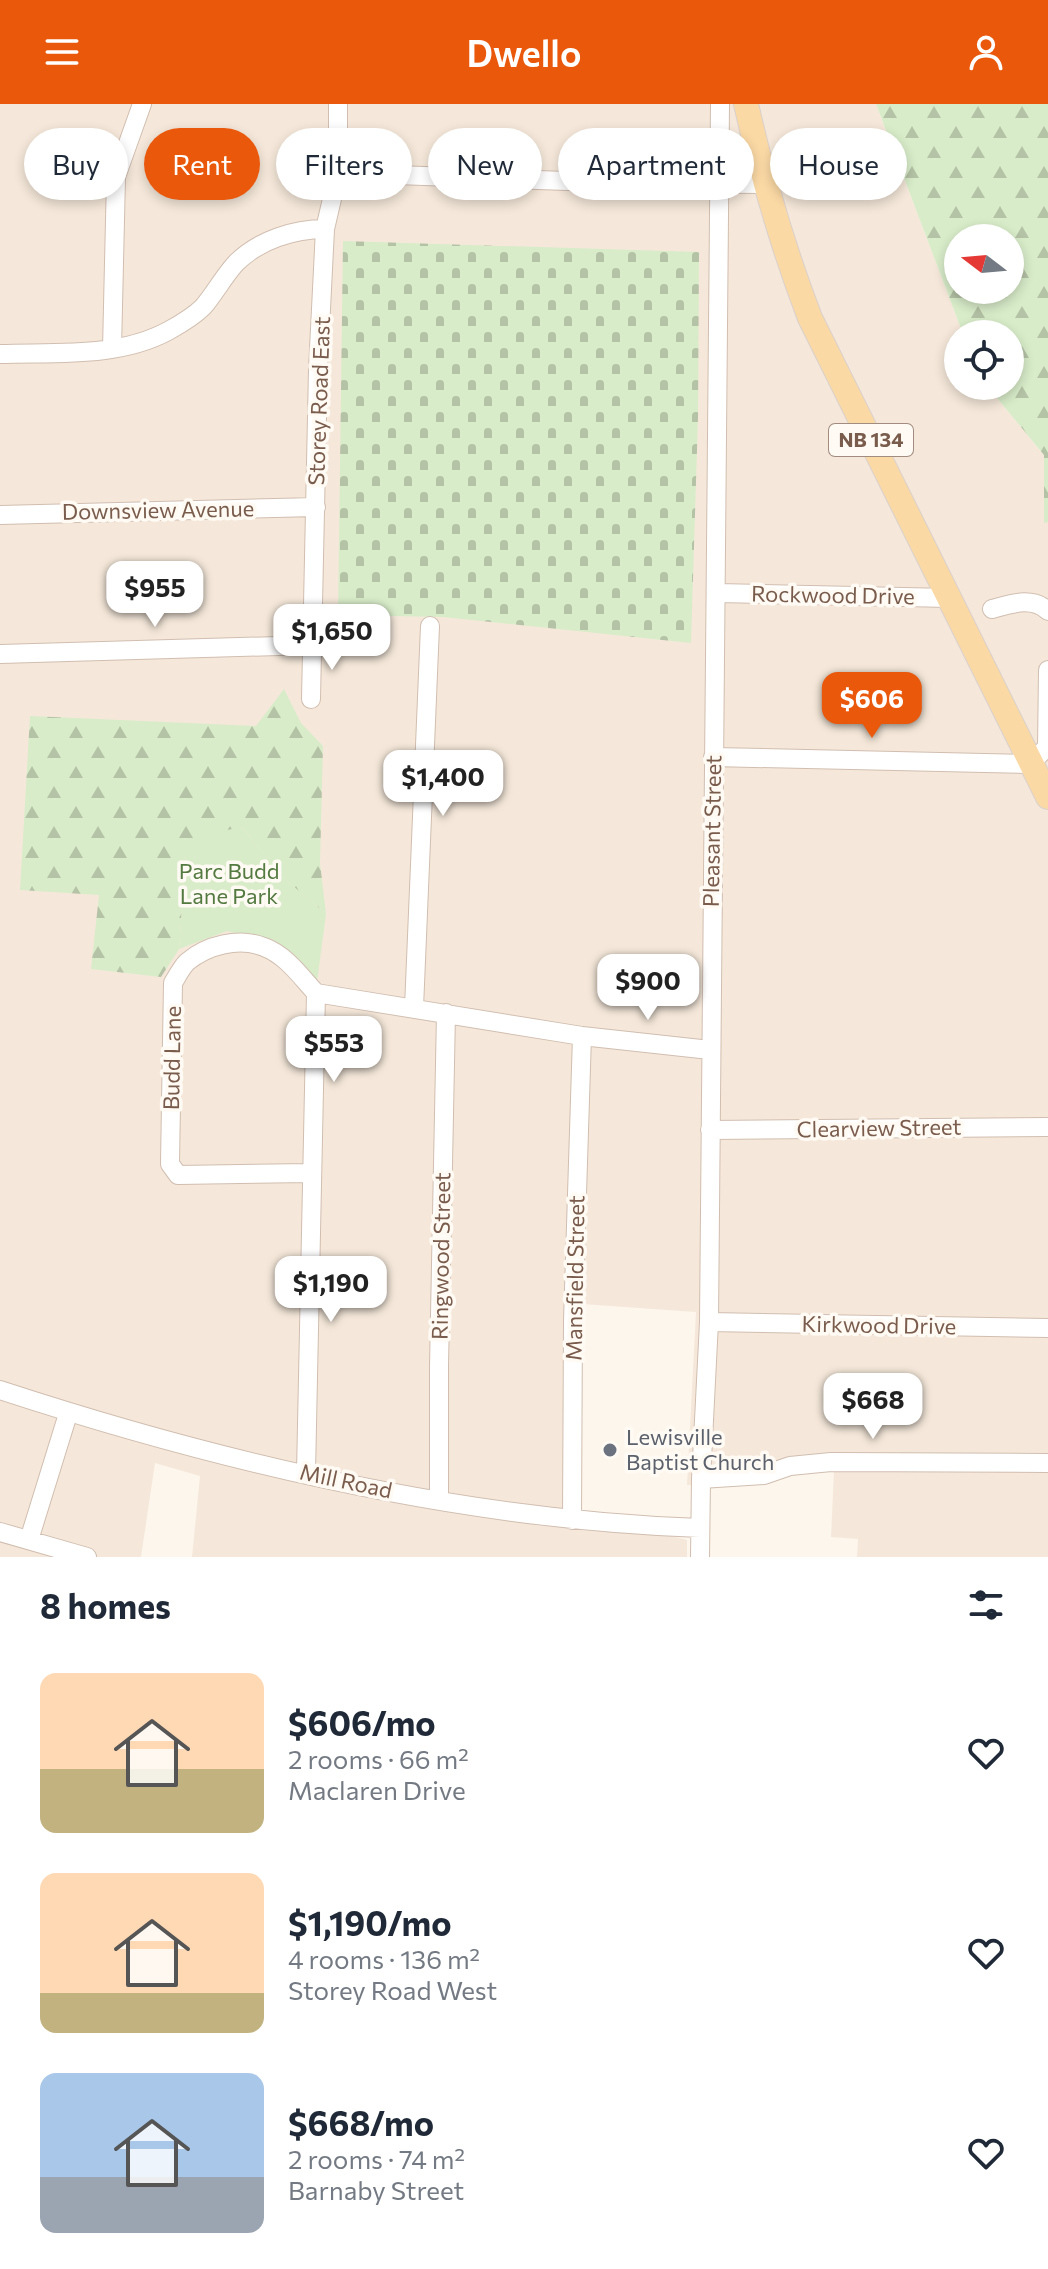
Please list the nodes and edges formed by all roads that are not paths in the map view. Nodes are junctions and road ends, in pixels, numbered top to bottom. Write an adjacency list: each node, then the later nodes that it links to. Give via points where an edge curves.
1 (338, 104): 5 (street, Storey Road East)
2 (720, 104): 6 (street, Pleasant Street)
3 (746, 104): 10 (main road, NB 134)
4 (140, 105): 14 (street, via 116,177)
5 (338, 128)
6 (720, 128)
7 (412, 175): 8 (street)
8 (558, 179)
9 (754, 184): 10 (street)
10 (764, 184): 19 (main road, NB 134, via 810,318)
11 (332, 200): 13 (street, Storey Road East)
12 (719, 200): 18 (street, Pleasant Street)
13 (325, 229): 14 (street, via 275,237 237,262 201,309 168,331); 16 (street, Storey Road East)
14 (112, 349): 15 (street)
15 (0, 354)
16 (316, 507): 17 (street, Downsview Avenue); 23 (street, Storey Road East)
17 (0, 515)
18 (717, 593): 19 (street, Rockwood Drive); 27 (street, Pleasant Street)
19 (950, 598): 28 (main road, NB 134)
20 (992, 609): 21 (street, via 1020,602 1040,604)
21 (1048, 611)
22 (430, 626): 31 (street)
23 (312, 645): 24 (street); 26 (street, Storey Road East)
24 (0, 654)
25 (1048, 670): 28 (street, via 1047,747)
26 (311, 699)
27 (713, 757): 28 (street); 34 (street, Pleasant Street)
28 (1030, 764): 29 (main road, NB 134)
29 (1048, 797)
30 (316, 993): 31 (street); 37 (street); 37 (street, Budd Lane, via 290,964 265,947 237,942 210,947 186,963 173,983 170,1164 178,1175)
31 (414, 1008): 32 (street)
32 (446, 1013): 33 (street); 45 (street, Ringwood Street)
33 (582, 1036): 34 (street); 46 (street, Mansfield Street)
34 (710, 1050): 36 (street, Pleasant Street)
35 (1048, 1127): 36 (street, Clearview Street)
36 (710, 1130): 38 (street, Pleasant Street)
37 (311, 1173): 43 (street)
38 (709, 1322): 39 (street, Kirkwood Drive); 44 (street, Pleasant Street)
39 (1048, 1328)
40 (0, 1390): 41 (street, Mill Road)
41 (68, 1414): 43 (street, Mill Road, via 192,1449); 49 (street)
42 (1048, 1463): 44 (street, via 831,1462 764,1475)
43 (306, 1473): 45 (street, Mill Road)
44 (701, 1479): 47 (street, Pleasant Street)
45 (439, 1499): 46 (street, Mill Road)
46 (572, 1520): 47 (street, Mill Road)
47 (700, 1528): 51 (street, Pleasant Street)
48 (0, 1532): 49 (street)
49 (29, 1540): 50 (street)
50 (87, 1557)
51 (700, 1557)

